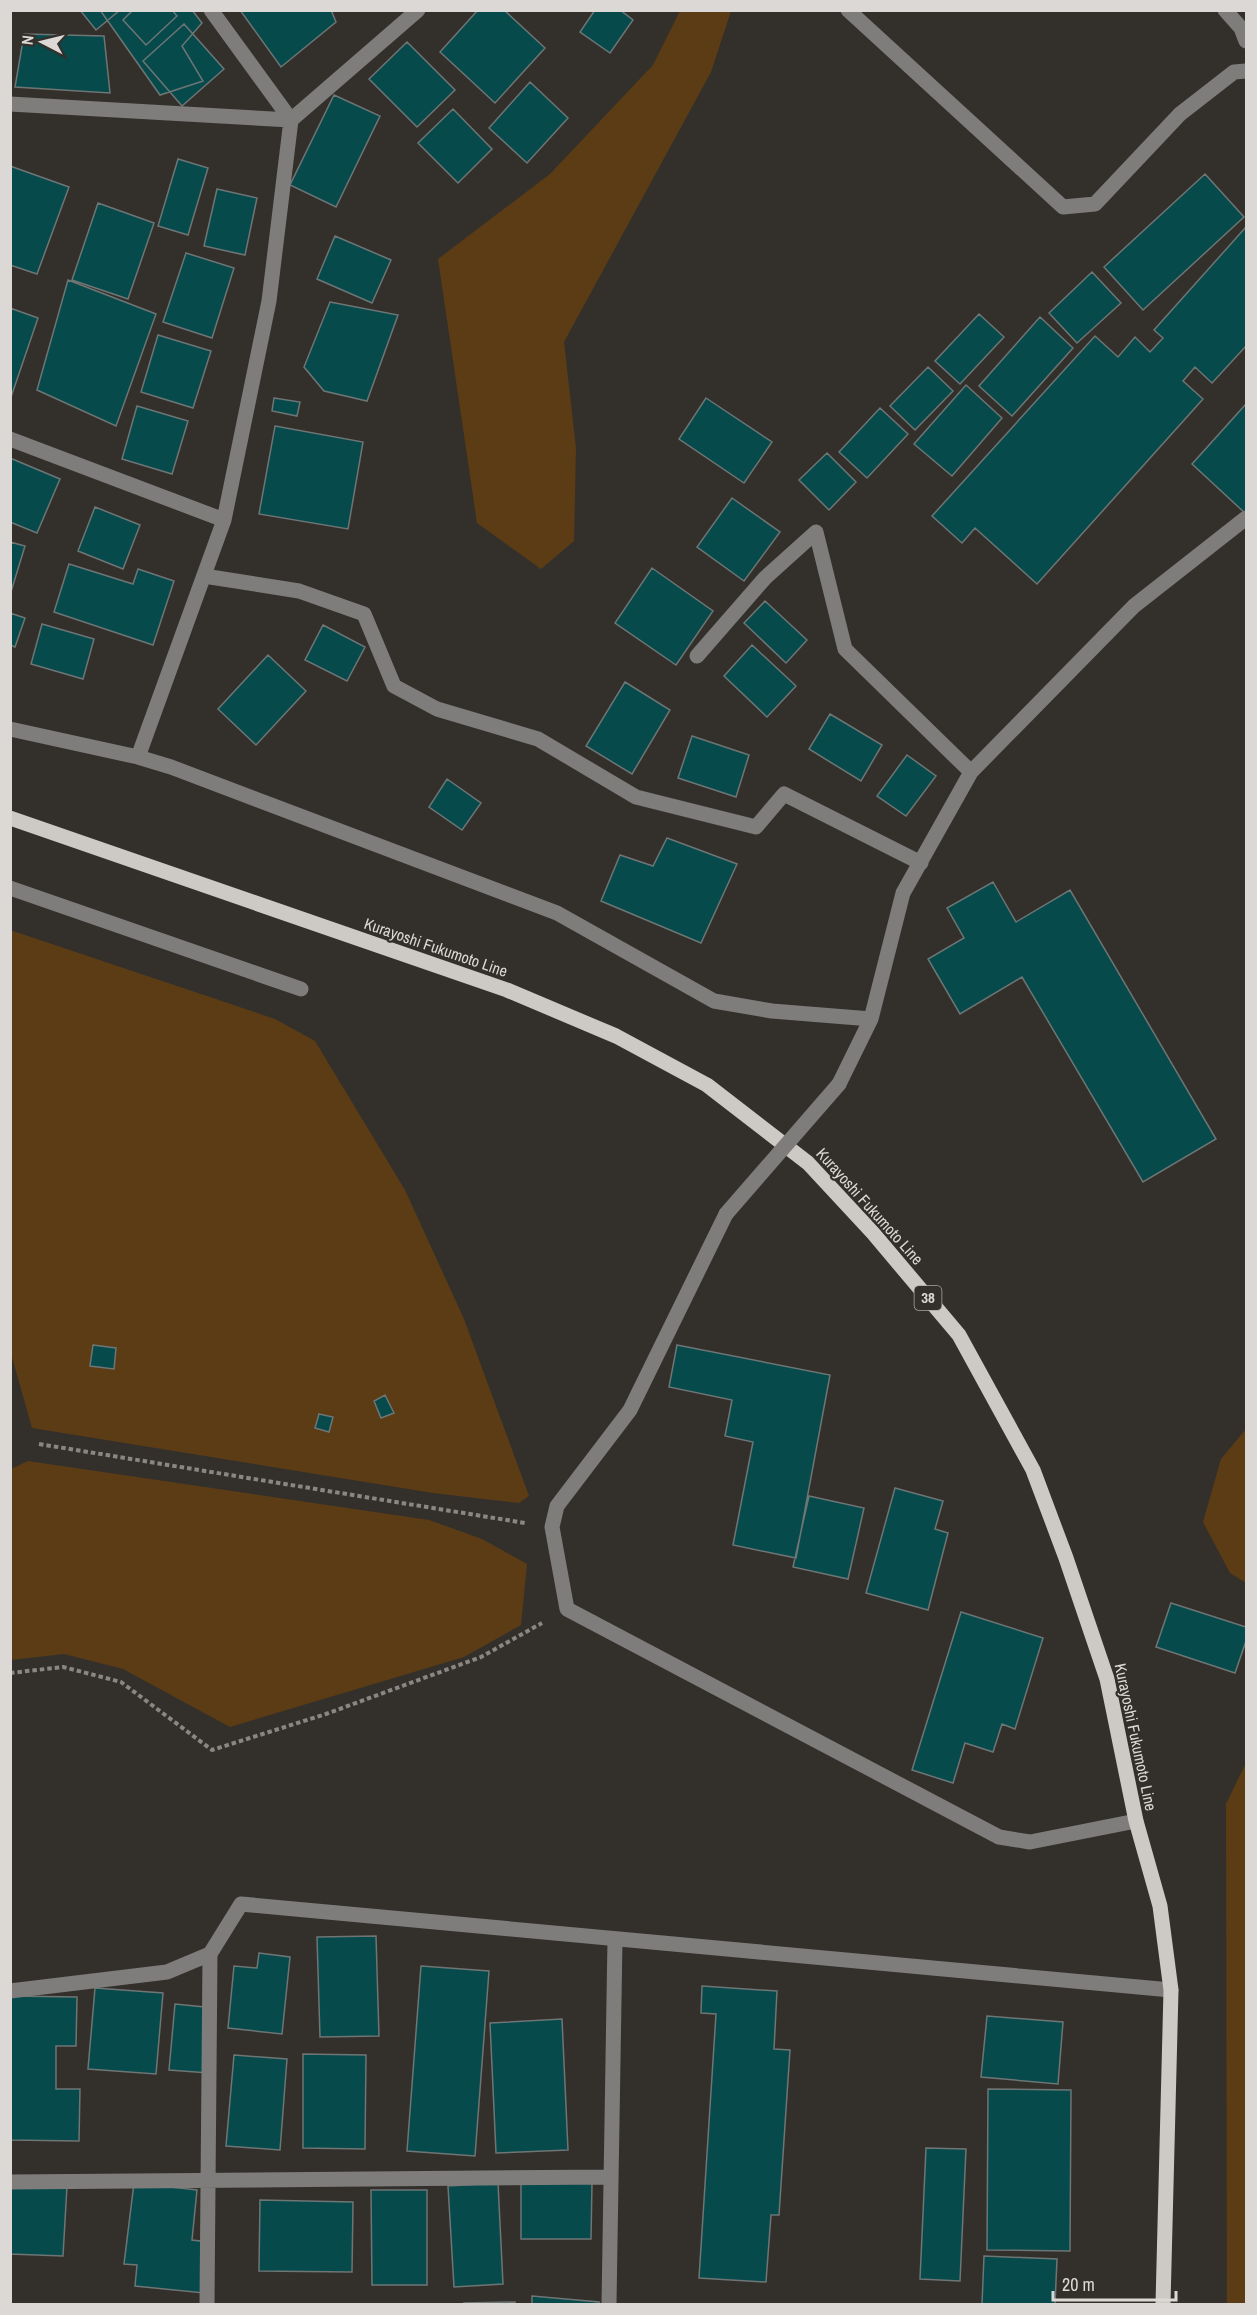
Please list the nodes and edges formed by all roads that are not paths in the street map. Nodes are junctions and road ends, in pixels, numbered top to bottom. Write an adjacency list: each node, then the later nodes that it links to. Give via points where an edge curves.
1 (211, 10): 8 (street)
2 (418, 10): 8 (street)
3 (848, 10): 6 (street, via 1063,207 1095,204 1180,114 1234,72)
4 (1225, 10): 5 (street, via 1241,28)
5 (1246, 41)
6 (1246, 71)
7 (10, 104): 8 (street)
8 (291, 120): 11 (street, via 269,301)
9 (10, 439): 11 (street)
10 (1246, 518): 16 (street, via 1134,606)
11 (224, 520): 12 (street)
12 (204, 576): 15 (street); 18 (street, via 299,591 364,614 394,686 437,709 538,739 636,797 756,827 784,794)
13 (697, 656): 16 (street, via 765,578 816,532 845,649)
14 (10, 729): 15 (street)
15 (138, 757): 21 (street, via 557,913 714,1001 772,1011)
16 (971, 772): 18 (street)
17 (10, 818): 22 (main road, Kurayoshi Fukumoto Line / 38, via 507,990 616,1036 707,1084 808,1163 959,1335 1033,1470 1107,1679)
18 (921, 863): 21 (street, via 903,893)
19 (10, 888): 20 (street)
20 (302, 989)
21 (871, 1018): 22 (street, bridge, via 839,1084 726,1214 630,1410 557,1506 552,1527 567,1609 999,1837 1030,1842)
22 (1136, 1821): 26 (main road, Kurayoshi Fukumoto Line / 38, via 1160,1906)
23 (615, 1939): 24 (street, via 241,1904); 26 (street); 27 (street)
24 (210, 1954): 25 (street, via 167,1972); 29 (street)
25 (10, 1990)
26 (1171, 1990): 32 (main road, Kurayoshi Fukumoto Line / 38)
27 (610, 2177): 29 (street); 31 (street)
28 (10, 2182): 29 (street)
29 (208, 2182): 30 (street)
30 (207, 2304)
31 (609, 2304)
32 (1163, 2304)

